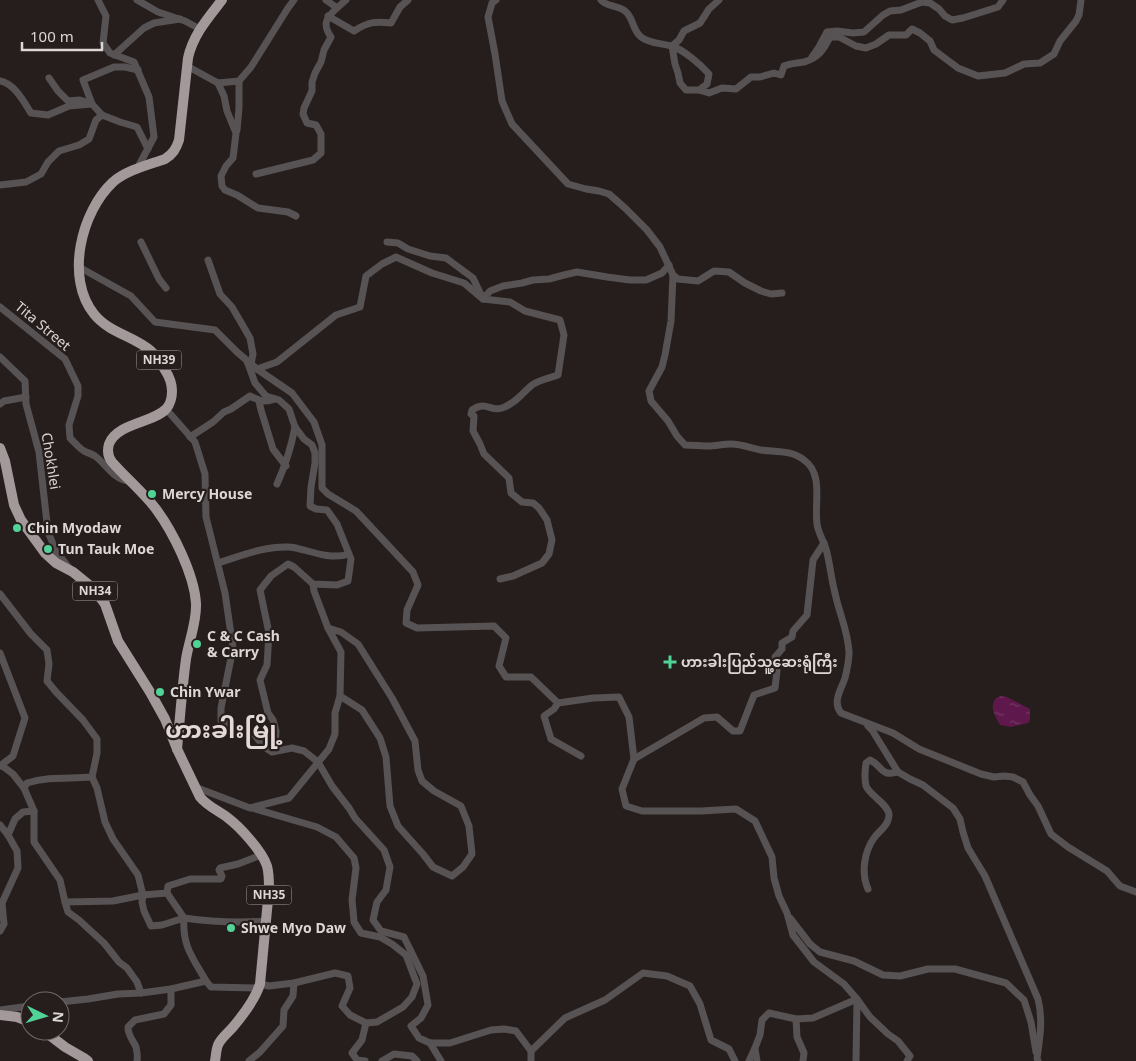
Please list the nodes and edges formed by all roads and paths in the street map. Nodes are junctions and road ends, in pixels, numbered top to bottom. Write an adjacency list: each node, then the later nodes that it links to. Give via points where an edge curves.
1 (98, 0): 18 (street, via 106,16 103,43)
2 (137, 0): 15 (street)
3 (222, 0): 16 (highway, NH39)
4 (294, 0): 23 (street, via 251,67)
5 (326, 0): 13 (street)
6 (346, 0): 13 (street)
7 (408, 0): 14 (street, via 400,7 392,24 364,24 354,31)
8 (496, 0): 38 (street, via 488,17 502,101 512,124 568,184 609,194 647,230)
9 (601, 0): 17 (street, via 625,11 640,37)
10 (719, 0): 17 (street, via 700,23 684,31)
11 (1002, 0): 19 (street, via 998,7 952,20 930,3 922,2 890,11 864,32 827,32)
12 (1081, 0): 19 (street, via 1076,22 1054,54 1040,63 1024,64 1005,73 978,76 958,68 912,29 906,35 889,35 866,48 839,37 830,37 824,50)
13 (337, 8): 14 (street)
14 (328, 16): 32 (street, via 327,30 331,37 315,73 303,114 321,134 321,153 313,160)
15 (180, 19): 16 (street); 18 (street, via 144,28)
16 (200, 29): 20 (highway, NH39, via 191,47)
17 (672, 46): 26 (street, via 680,83 686,90); 26 (street, via 709,74 707,84)
18 (114, 54): 21 (street, via 134,62)
19 (810, 60): 26 (street, via 784,66 782,75 774,73 751,77 736,89 722,88 709,93)
20 (187, 66): 25 (street); 31 (highway, NH39, via 176,149 165,159)
21 (138, 70): 27 (street, via 114,67 82,80); 30 (street, via 149,97 154,137)
22 (49, 78): 27 (street, via 68,101)
23 (238, 80): 25 (street); 29 (street)
24 (0, 81): 27 (street, via 15,90 31,113 48,115 69,106)
25 (218, 83): 29 (street)
26 (699, 90)
27 (92, 104): 28 (street)
28 (102, 115): 30 (street, via 137,126); 33 (street, via 96,120 89,139 58,151 41,174 26,182)
29 (236, 133): 34 (street, via 234,158 221,176 222,186 258,208)
30 (148, 149): 31 (street)
31 (136, 169): 39 (highway, NH39, via 114,182 93,208 83,236)
32 (256, 174)
33 (0, 185)
34 (296, 216)
35 (141, 242): 41 (street)
36 (387, 242): 43 (street, via 446,258 473,278)
37 (208, 260): 46 (street, via 220,294 232,307 250,338 253,354)
38 (669, 266): 40 (street); 43 (street, via 646,280 577,272 503,286 490,291)
39 (79, 267): 46 (street, via 131,296 155,322 215,330); 52 (highway, NH39, via 83,296 95,315 115,331 151,351 162,364 171,386 170,404)
40 (673, 275): 42 (street, via 678,279 698,281 714,271 729,272 761,291); 59 (street, via 671,321 662,367 649,392 651,401 685,445 732,444 785,451 806,461 816,478 817,526)
41 (166, 288)
42 (782, 293)
43 (483, 299): 47 (street, via 464,283 396,257 366,276 360,307 336,315 277,362); 63 (street, via 510,302 525,311 560,320 564,335 558,375 534,384 514,403 501,409 482,406 472,410 473,431 484,454 509,478 511,493 522,502 539,508 547,520 552,540 549,554 542,563)
44 (0, 307): 57 (street, Tita Street, via 65,359 78,386 69,425 70,438 124,481)
45 (0, 357): 48 (street, Chokhlei, via 25,382)
46 (249, 362): 47 (street); 49 (street, via 255,383 266,396)
47 (257, 369): 69 (street, via 292,393 314,422 322,445 322,488 356,511 414,572 418,585 407,610 406,623 417,628 494,626 506,638 500,666 506,677 531,677)
48 (26, 397): 51 (street); 62 (street, Chokhlei, via 39,452 48,532 56,551)
49 (275, 399): 50 (street); 53 (street, via 289,409)
50 (259, 401): 54 (street, via 250,396); 56 (street, via 273,449)
51 (0, 404)
52 (166, 410): 54 (street); 57 (highway, via 123,430 110,442 109,458)
53 (294, 427): 56 (street); 60 (street, via 312,445 315,453 310,506 327,510 337,524)
54 (190, 437): 61 (street, via 195,442 205,474 206,516)
55 (0, 448): 62 (highway, NH34, via 14,505 21,520 45,553)
56 (286, 466): 58 (street)
57 (129, 481): 71 (highway, via 157,511 172,535 189,572 195,595 196,620 186,660)
58 (277, 484)
59 (824, 544): 70 (street, via 849,652 837,709); 74 (street, via 813,560 807,615 793,630 792,637 782,643 782,649 775,657 775,688 754,695 740,731 732,731 717,717 704,718)
60 (349, 554): 61 (street, via 331,557 288,547 262,549); 64 (street, via 348,581 337,585)
61 (218, 563): 72 (street, via 233,648 221,720 232,728 251,730 263,746)
62 (73, 572): 71 (highway, NH34, via 90,585 105,604 118,641 165,719)
63 (500, 579)
64 (313, 584): 66 (street); 72 (street, via 288,564 271,576 260,590 269,632 267,666 260,680 276,731)
65 (0, 594): 78 (street, via 47,650 47,681 96,739)
66 (328, 628): 68 (street, via 341,652); 68 (street, via 341,632 358,644 378,675 415,741 422,781 461,806 469,826 472,854 452,876 432,867 398,826 390,806 386,758 380,738 362,710)
67 (0, 653): 76 (street, via 25,718 13,756)
68 (340, 696): 75 (street, via 335,713 336,734)
69 (558, 703): 73 (street, via 544,716 551,739); 74 (street, via 619,697 630,718)
70 (863, 722): 77 (street, via 872,730); 87 (street, via 981,774 1013,776 1023,782 1051,834 1107,871 1120,886)
71 (178, 749): 79 (highway, NH35)
72 (276, 751): 75 (street, via 292,748 304,751)
73 (581, 756)
74 (634, 758): 91 (street, via 622,789 626,806 642,811 701,812 736,808 755,821 772,857 774,878)
75 (318, 762): 81 (street, via 288,798); 109 (street, via 355,818 384,850 390,867 386,890 377,902 373,920 381,931 404,937 423,976 428,1005 421,1018 411,1026 419,1038)
76 (1, 765): 80 (street)
77 (898, 772): 86 (street, via 887,774 873,761 866,763 867,787 889,813 884,828 875,836 866,854 864,872); 112 (street, via 930,790 953,808 960,819 968,848 985,876 1038,999 1041,1012)
78 (92, 777): 80 (street, via 38,780 27,783); 89 (street, via 105,822 113,840 138,875)
79 (195, 787): 81 (street); 85 (highway, NH35, via 203,801 239,827)
80 (24, 788): 82 (street)
81 (250, 808): 107 (street, via 317,827 336,837 354,858 354,922 361,933 380,937 406,955 417,984 403,1007 377,1022)
82 (34, 811): 84 (street, via 22,812 15,819); 90 (street, via 34,842 60,880)
83 (0, 825): 84 (street)
84 (8, 836): 94 (street, via 17,852 18,868 2,903 4,924)
85 (261, 855): 88 (street, via 220,868 221,879 184,880 168,886); 93 (highway, NH35, via 269,876)
86 (868, 889)
87 (1136, 892)
88 (167, 893): 89 (street); 92 (street)
89 (143, 895): 90 (street, via 114,901); 92 (street, via 144,911 151,926)
90 (64, 902): 99 (street, via 68,912 127,968)
91 (787, 914): 100 (street, via 793,935 814,962 844,984); 112 (street, via 820,952 854,961 883,974 900,976 955,969 1006,983 1024,1000)
92 (184, 918): 93 (street, via 242,923); 95 (street, via 183,932 189,952)
93 (267, 921): 97 (highway, NH35)
94 (0, 931)
95 (206, 981): 97 (street, via 211,987); 98 (street)
96 (294, 983): 97 (street); 107 (street, via 335,973 348,976 350,988 342,1006 350,1015); 116 (street, via 293,996 284,1010 283,1026)
97 (259, 986): 115 (highway, NH35, via 248,1008 218,1045)
98 (171, 989): 99 (street); 114 (street, via 171,1005 164,1014 135,1020 128,1027)
99 (141, 993): 101 (street)
100 (857, 999): 106 (street, via 813,1018); 126 (street); 127 (street, via 870,1017 906,1050 910,1056)
101 (70, 1001)
102 (20, 1007): 103 (street)
103 (0, 1010)
104 (0, 1015): 105 (highway)
105 (20, 1018)
106 (796, 1019): 110 (street, via 769,1013 762,1020); 125 (street)
107 (366, 1023): 117 (street, via 362,1040 352,1052 357,1060)
108 (57, 1041): 113 (highway)
109 (430, 1043): 111 (street, via 450,1043 504,1029 516,1031); 120 (street)
110 (755, 1048): 123 (street); 124 (street)
111 (531, 1051): 121 (street); 122 (street, via 565,1018 605,1000 643,973 667,976 690,986 700,1004 711,1040 730,1049)
112 (1037, 1060)
113 (88, 1061)
114 (138, 1061)
115 (215, 1061)
116 (249, 1061)
117 (365, 1061)
118 (382, 1061): 119 (street, via 394,1054 412,1056)
119 (417, 1061)
120 (441, 1061)
121 (531, 1061)
122 (736, 1061)
123 (748, 1061)
124 (757, 1061)
125 (803, 1061)
126 (856, 1061)
127 (907, 1061)

